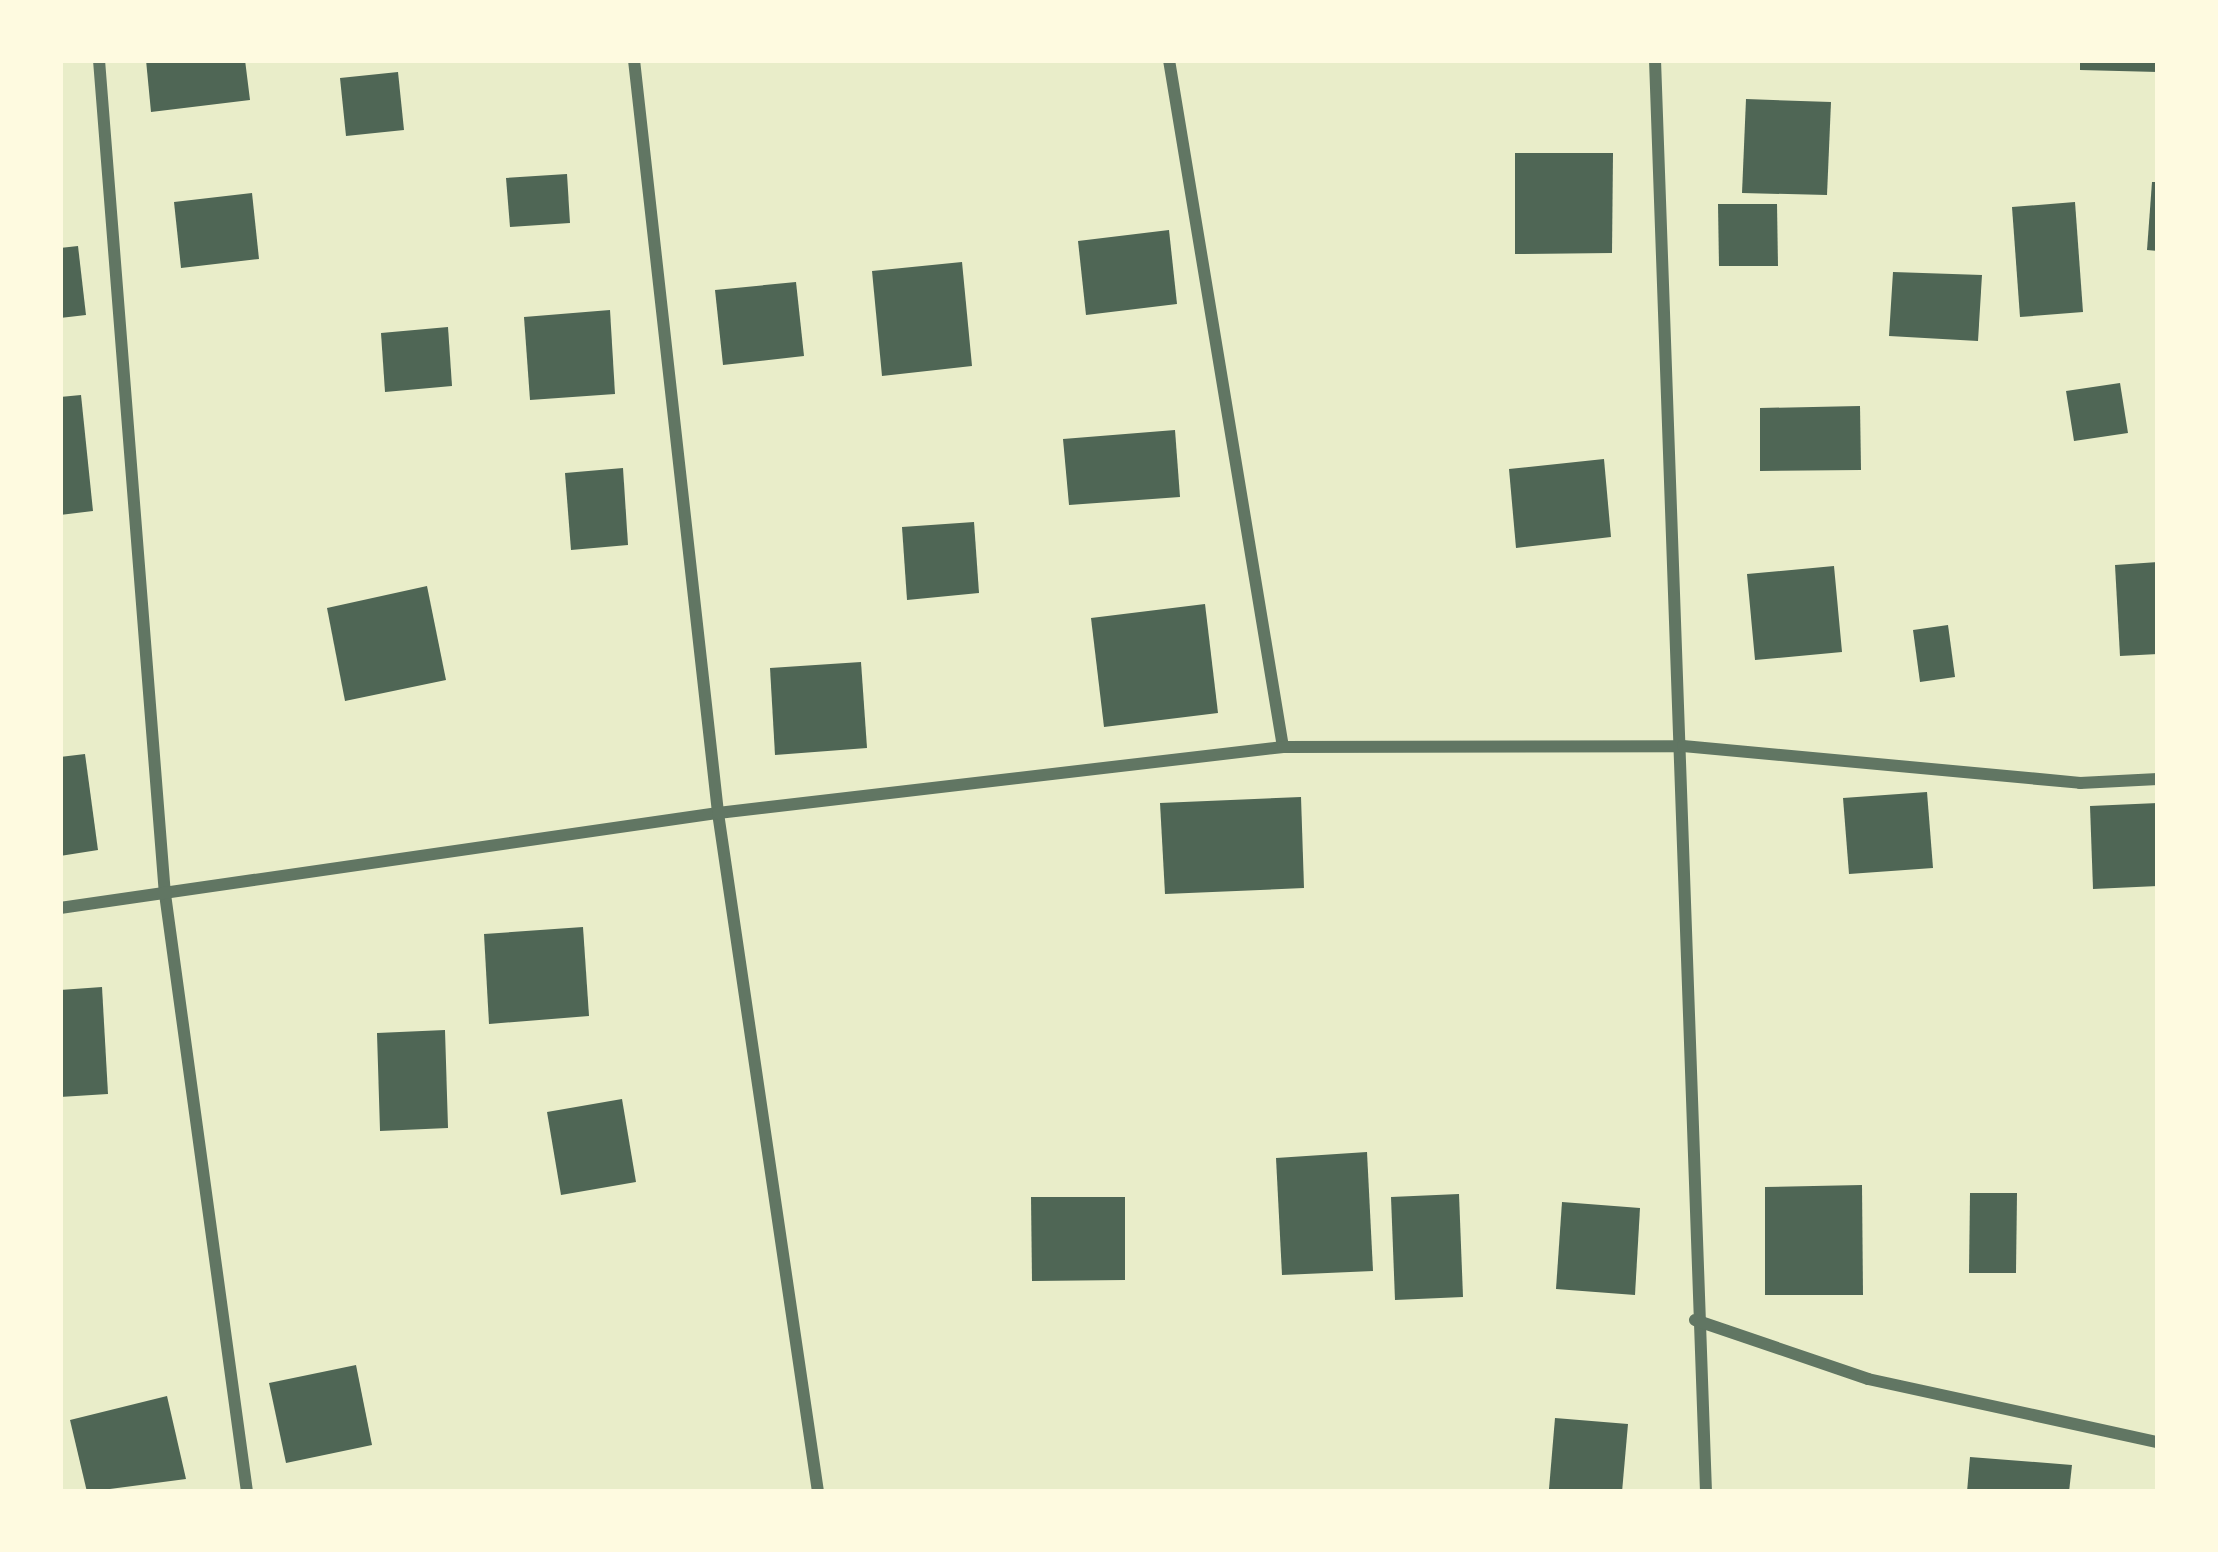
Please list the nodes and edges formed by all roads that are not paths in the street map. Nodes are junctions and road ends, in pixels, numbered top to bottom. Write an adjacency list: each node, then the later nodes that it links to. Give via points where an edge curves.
1 (99, 60): 9 (street)
2 (634, 60): 8 (street)
3 (1169, 60): 6 (street)
4 (1655, 60): 5 (street)
5 (1683, 746): 6 (street); 7 (street, via 2080,783); 11 (street)
6 (1283, 747): 8 (street)
7 (2158, 779)
8 (718, 813): 9 (street); 14 (street)
9 (165, 894): 10 (street); 13 (street)
10 (60, 908)
11 (1695, 1320): 12 (street, via 1868,1379); 15 (street)
12 (2158, 1442)
13 (247, 1492)
14 (818, 1492)
15 (1706, 1492)

